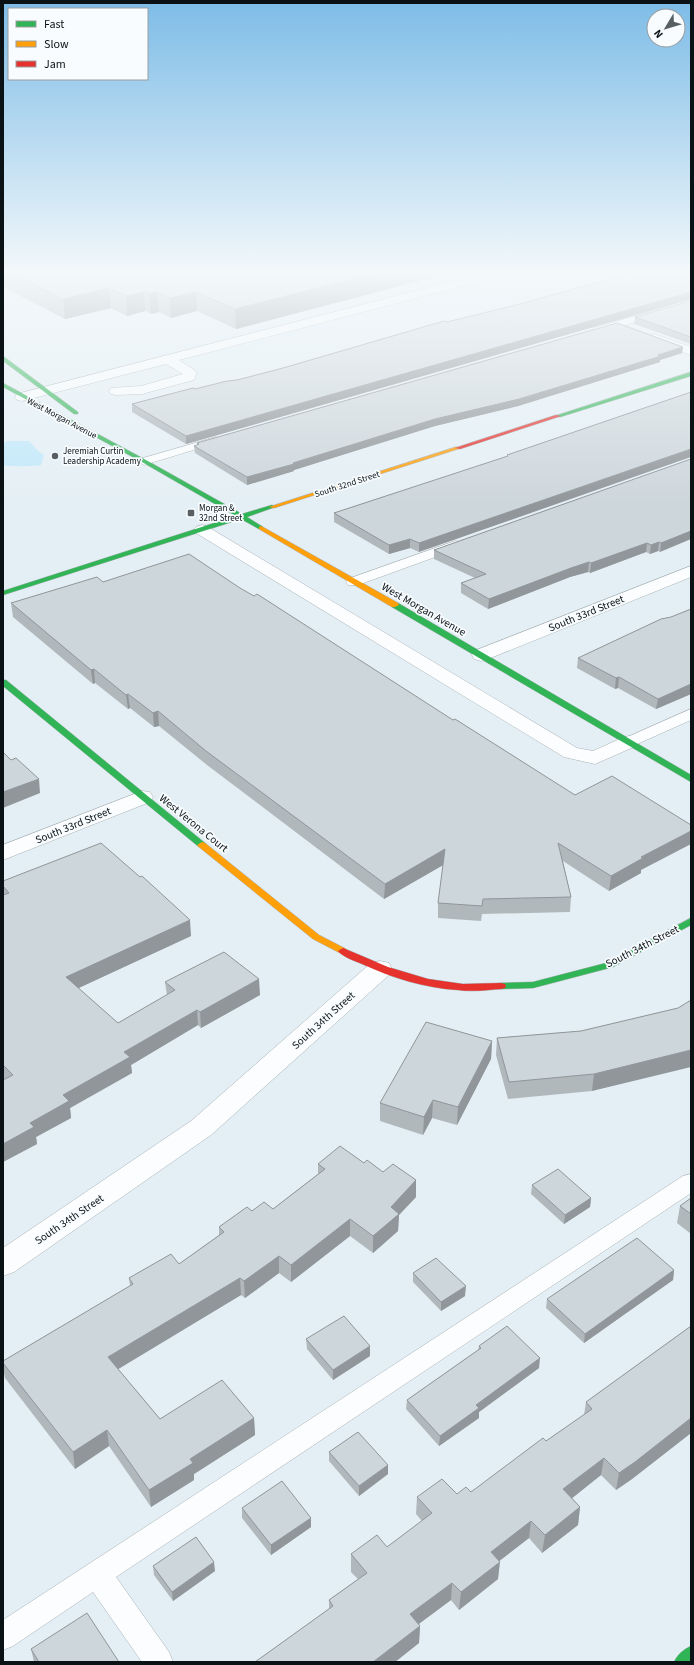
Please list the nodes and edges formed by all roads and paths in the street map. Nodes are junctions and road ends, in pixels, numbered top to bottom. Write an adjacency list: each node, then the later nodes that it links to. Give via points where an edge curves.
1 (207, 349): 3 (street)
2 (3, 358): 6 (street, West Morgan Avenue)
3 (167, 359): 6 (street); 7 (street, via 190,372 189,376 142,390)
4 (691, 374): 11 (street, South 32nd Street)
5 (3, 386): 8 (street, West Morgan Avenue)
6 (45, 390): 8 (street); 10 (street, West Morgan Avenue)
7 (116, 391)
8 (22, 397): 10 (street, West Morgan Avenue)
9 (224, 438): 10 (lane)
10 (144, 461): 11 (street, West Morgan Avenue)
11 (241, 517): 12 (street, South 32nd Street); 15 (street, West Morgan Avenue)
12 (202, 530): 16 (street, South 32nd Street); 20 (street, via 571,753 595,758)
13 (470, 540): 15 (lane)
14 (691, 571): 17 (street, South 33rd Street)
15 (353, 582): 17 (street, West Morgan Avenue)
16 (3, 593)
17 (481, 655): 20 (street, West Morgan Avenue)
18 (3, 682): 22 (street, West Verona Court)
19 (691, 714): 20 (lane)
20 (629, 742): 21 (street, West Morgan Avenue)
21 (691, 779)
22 (142, 797): 23 (street, South 33rd Street); 25 (street, West Verona Court, via 316,937)
23 (3, 853)
24 (691, 921): 25 (street, South 34th Street, via 609,965 533,985 458,987 407,978)
25 (380, 969): 27 (street, South 34th Street, via 201,1128)
26 (691, 1182): 28 (lane)
27 (3, 1264)
28 (97, 1574): 29 (lane); 31 (lane)
29 (3, 1636)
30 (691, 1654): 32 (street)
31 (159, 1662)
32 (682, 1662)

